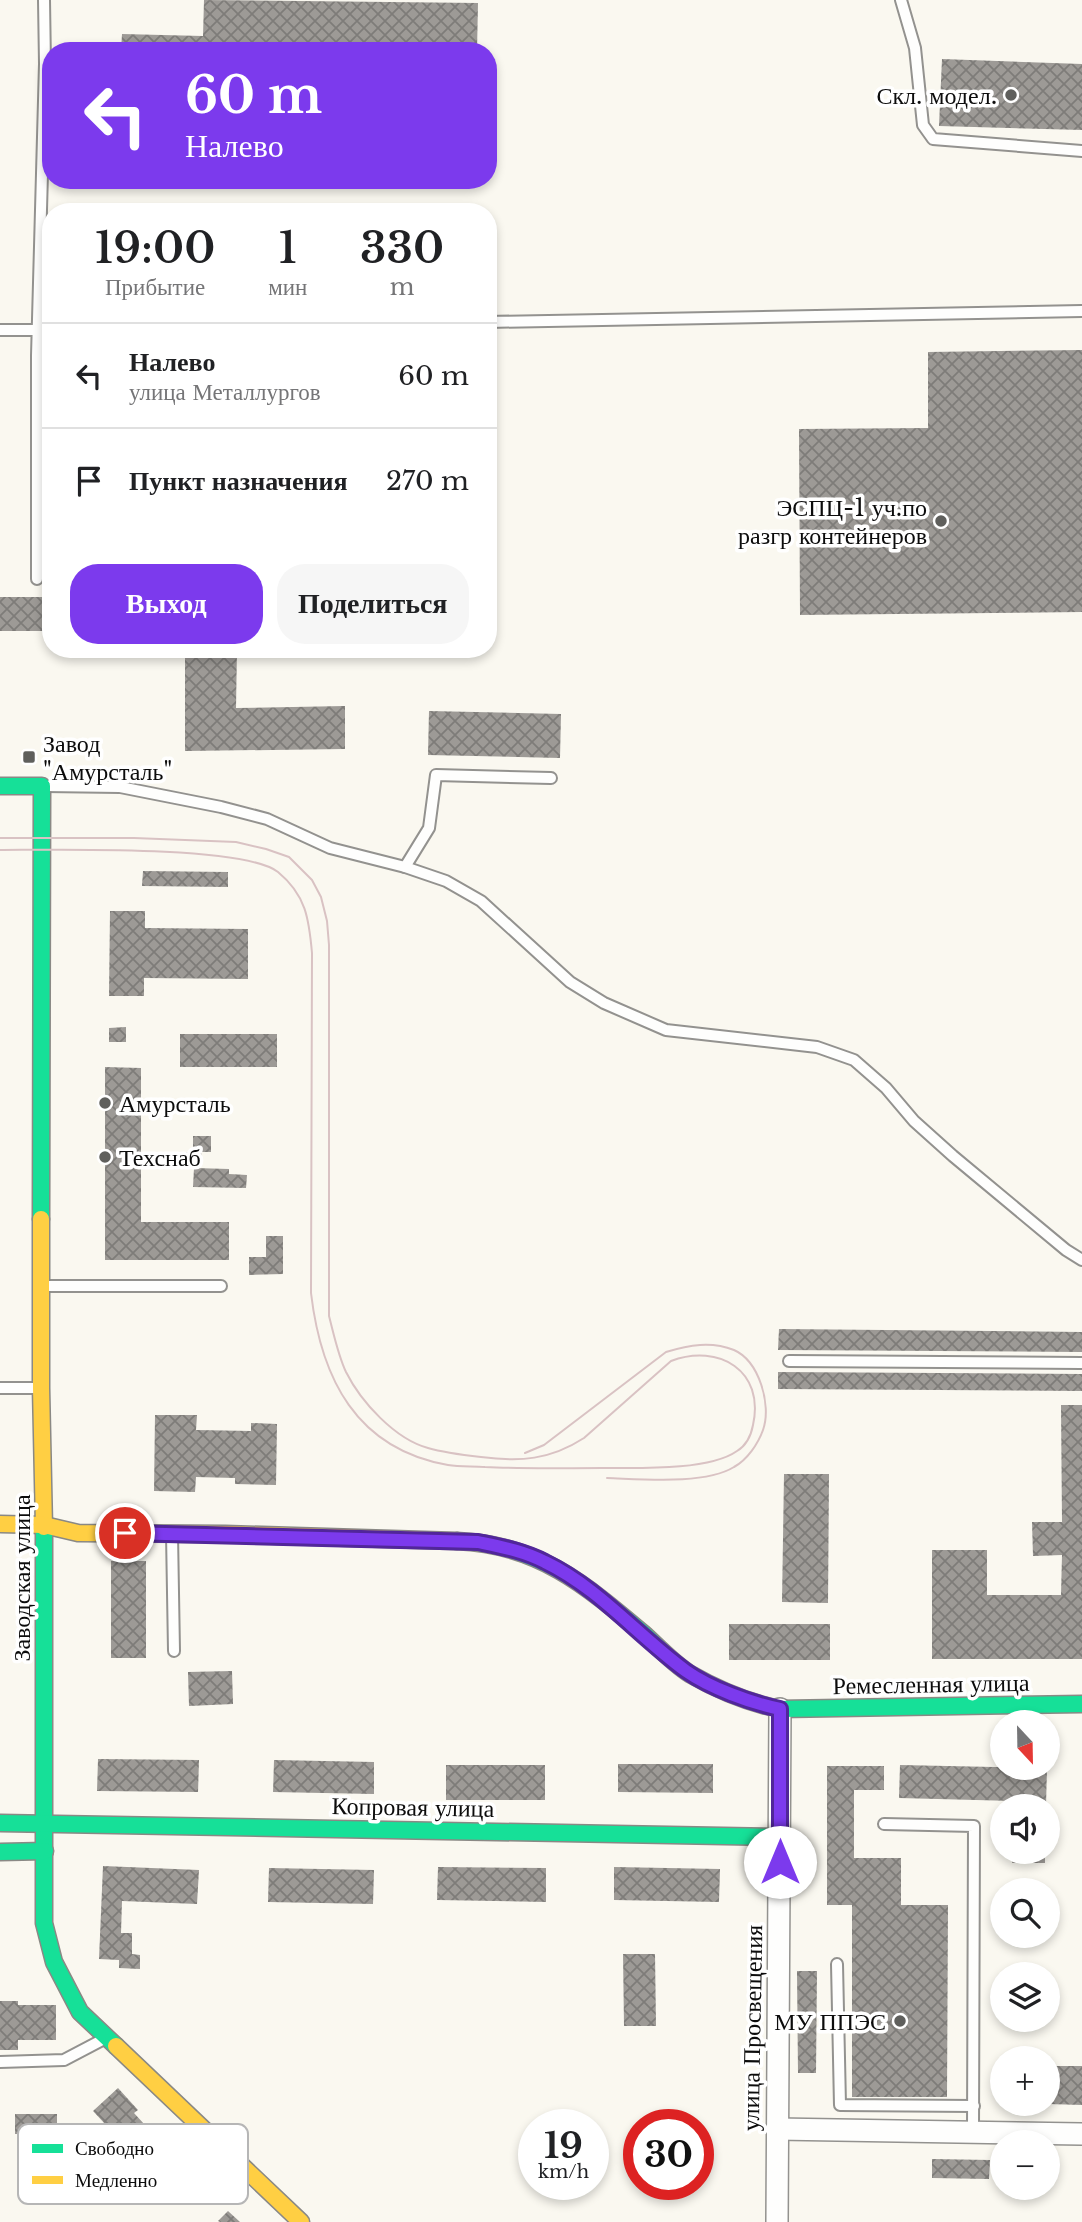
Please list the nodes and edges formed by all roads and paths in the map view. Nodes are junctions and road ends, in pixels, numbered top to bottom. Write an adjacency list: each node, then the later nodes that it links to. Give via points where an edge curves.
1 (44, 0): 3 (lane)
2 (901, 0): 5 (lane, via 915,48 923,125 933,139)
3 (43, 42)
4 (42, 110): 9 (lane)
5 (1082, 151)
6 (1082, 311): 7 (lane)
7 (497, 322)
8 (0, 330): 9 (lane)
9 (38, 330): 10 (lane); 11 (lane)
10 (42, 330)
11 (37, 579)
12 (551, 778): 15 (lane, via 436,775 429,828)
13 (0, 786): 14 (street)
14 (42, 786): 15 (lane, via 120,787 221,807 267,819 330,848); 17 (street, Заводская улица)
15 (405, 867): 16 (lane, via 446,881 481,901 570,982 617,1009 666,1030 817,1047 855,1060 953,1156)
16 (1082, 1260)
17 (42, 1286): 18 (lane); 22 (street, Заводская улица)
18 (221, 1286)
19 (789, 1361): 20 (lane)
20 (1082, 1363)
21 (0, 1388): 22 (lane)
22 (41, 1388): 24 (street, Заводская улица)
23 (0, 1524): 24 (street, Ремесленная улица)
24 (44, 1525): 25 (street, Ремесленная улица, via 78,1533); 29 (street, Заводская улица)
25 (172, 1534): 26 (lane); 28 (street, Ремесленная улица, via 478,1542 516,1550 547,1562 590,1590 689,1673 754,1704)
26 (174, 1651)
27 (1082, 1704): 28 (street, Ремесленная улица)
28 (780, 1709): 32 (street, улица Просвещения)
29 (45, 1823): 30 (street, Копровая улица); 32 (street, Копровая улица); 33 (street, Заводская улица)
30 (0, 1824)
31 (884, 1824): 38 (lane, via 975,1826)
32 (780, 1837): 40 (street, улица Просвещения)
33 (45, 1851): 34 (street); 36 (street, Заводская улица, via 44,1923 54,1962 80,2012)
34 (0, 1852)
35 (837, 1964): 38 (lane, via 840,2105)
36 (107, 2037): 37 (lane, via 64,2060); 39 (street, Заводская улица)
37 (0, 2062)
38 (974, 2106): 41 (lane)
39 (198, 2124)
40 (777, 2129): 41 (street); 45 (street, улица Просвещения)
41 (973, 2132): 42 (street)
42 (1082, 2133)
43 (248, 2171): 44 (street, Заводская улица)
44 (301, 2222)
45 (777, 2222)

